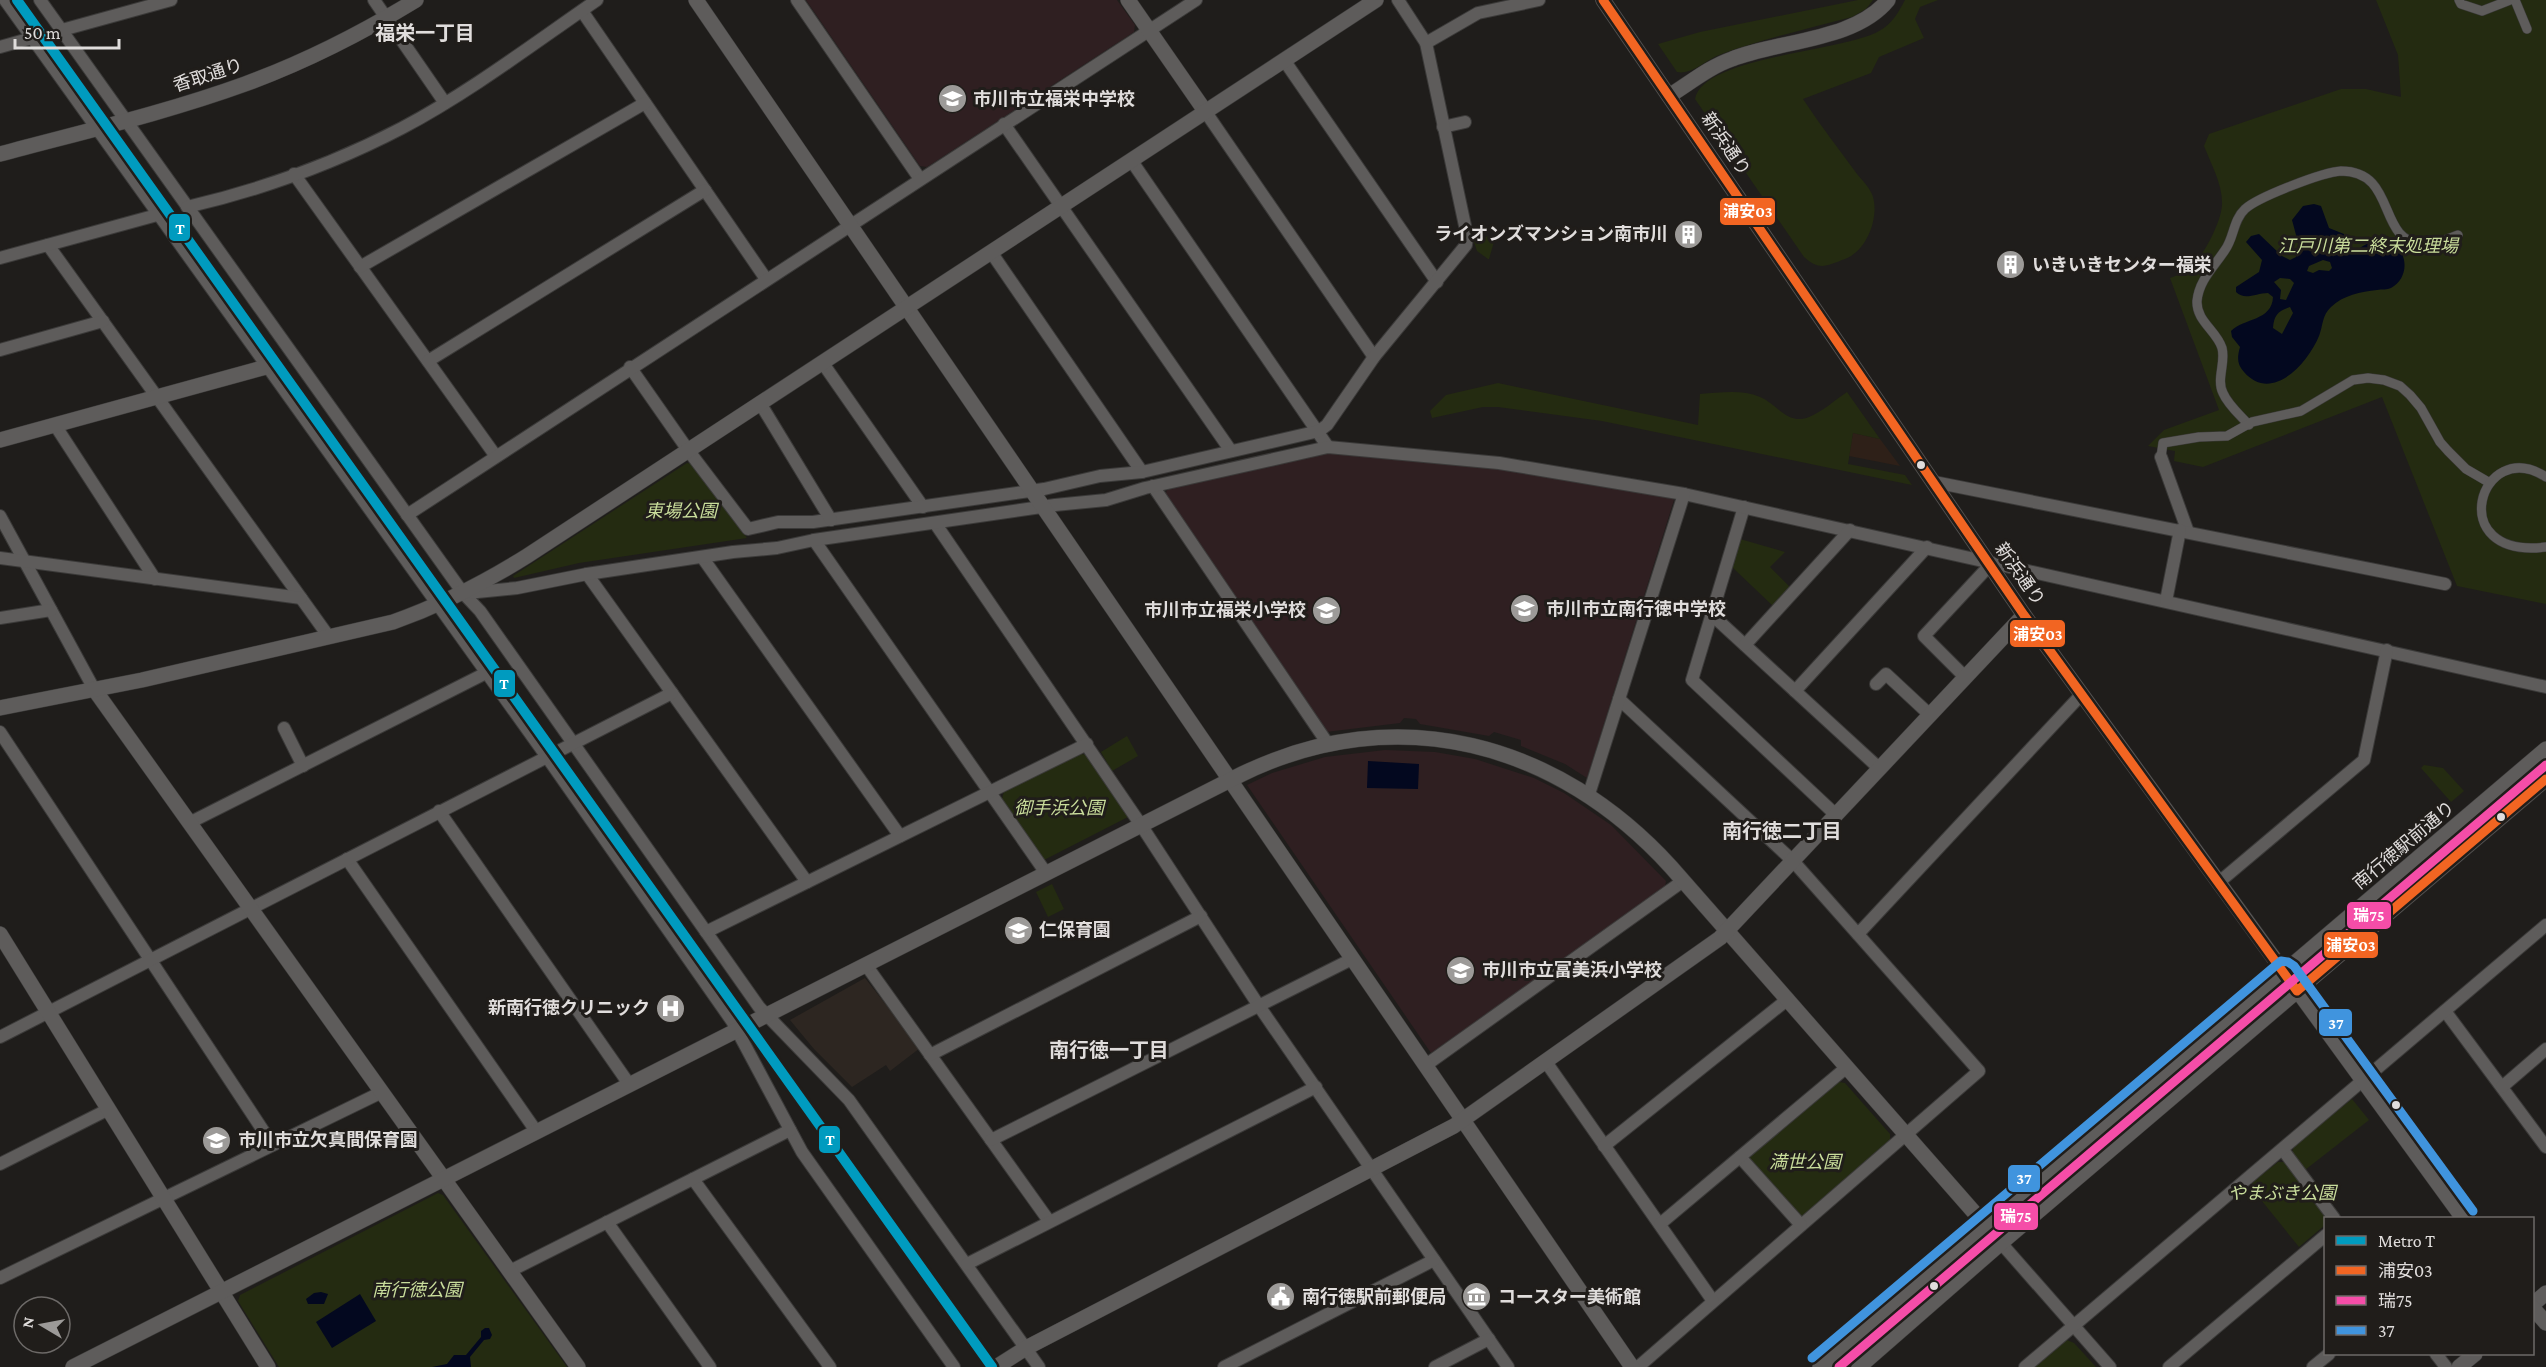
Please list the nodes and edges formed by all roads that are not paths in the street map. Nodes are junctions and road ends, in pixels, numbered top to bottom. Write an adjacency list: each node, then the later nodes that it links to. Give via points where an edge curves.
1 (5, 0): 24 (street)
2 (40, 0): 22 (street)
3 (171, 0): 22 (street)
4 (374, 0): 20 (street)
5 (416, 0): 20 (street, 香取通り)
6 (597, 0): 19 (street)
7 (696, 0): 45 (street)
8 (797, 0): 40 (street)
9 (1128, 0): 23 (street)
10 (1196, 0): 23 (street)
11 (1376, 0): 27 (street)
12 (1398, 0): 25 (street)
13 (1539, 0): 25 (street, via 1478,13)
14 (1603, 0): 28 (street, 新浜通り)
15 (1888, 0): 28 (street, via 1860,23 1734,58)
16 (2459, 0): 17 (street, via 2460,4 2481,11)
17 (2510, 0)
18 (2515, 0): 21 (street)
19 (582, 11): 29 (street); 30 (street)
20 (387, 18): 29 (street); 32 (street, 香取通り, via 247,84)
21 (2527, 29)
22 (62, 30): 32 (street)
23 (1149, 31): 31 (street); 34 (street)
24 (32, 38): 26 (street); 36 (street)
25 (1426, 43): 35 (street)
26 (0, 47)
27 (1284, 60): 31 (street); 52 (street)
28 (1669, 96): 74 (street, 新浜通り)
29 (445, 103): 39 (street, via 377,140)
30 (645, 103): 41 (street); 50 (street)
31 (1205, 111): 38 (street); 56 (street)
32 (126, 120): 36 (street, 香取通り); 43 (street)
33 (1465, 122): 35 (street)
34 (1004, 124): 40 (street); 42 (street)
35 (1443, 127): 52 (street, via 1467,240 1465,249)
36 (95, 128): 37 (street, 香取通り); 44 (street)
37 (0, 154)
38 (1131, 160): 42 (street); 65 (street)
39 (294, 174): 43 (street); 50 (street)
40 (920, 179): 45 (street)
41 (705, 190): 51 (street); 57 (street)
42 (1061, 206): 48 (street); 69 (street)
43 (187, 207): 82 (street)
44 (157, 214): 47 (street); 59 (street)
45 (850, 225): 51 (street); 53 (street)
46 (2458, 235): 64 (street, via 2424,244 2404,237 2388,216 2380,190 2370,180 2343,171 2319,175 2256,201 2244,210 2227,248 2202,281 2197,305 2223,350 2222,392)
47 (48, 245): 49 (street); 54 (street)
48 (991, 252): 53 (street); 72 (street)
49 (0, 258)
50 (360, 267): 57 (street)
51 (766, 279): 60 (street)
52 (1437, 282): 56 (street)
53 (907, 308): 58 (street); 77 (street)
54 (103, 321): 55 (street); 61 (street)
55 (0, 350)
56 (1374, 357): 65 (street)
57 (428, 361): 70 (street)
58 (822, 362): 62 (street); 79 (street)
59 (266, 367): 61 (street); 101 (street)
60 (630, 367): 68 (street); 70 (street)
61 (158, 397): 63 (street); 99 (street)
62 (760, 403): 68 (street); 84 (street)
63 (55, 425): 66 (street); 96 (street)
64 (2249, 425): 71 (street, via 2227,436 2163,443); 75 (street, via 2301,411 2353,381 2384,380 2410,395 2448,452)
65 (1319, 431): 67 (street); 69 (street)
66 (0, 441)
67 (1328, 447): 76 (street); 78 (street, via 1499,463)
68 (688, 450): 84 (street, via 748,529 778,522); 98 (street)
69 (1232, 451): 72 (street)
70 (495, 455): 82 (street)
71 (2161, 457): 87 (street)
72 (1142, 472): 77 (street, via 1100,476)
73 (2546, 477): 75 (street, via 2523,468 2508,468)
74 (1934, 482): 87 (street); 94 (street, 新浜通り)
75 (2490, 483): 90 (street, via 2481,506 2491,534 2512,547)
76 (1153, 486): 80 (street, via 1094,503); 124 (street)
77 (1032, 491): 79 (street); 80 (street)
78 (1684, 494): 81 (street); 117 (street)
79 (923, 507): 84 (street)
80 (1043, 507): 85 (street); 130 (street)
81 (1744, 507): 86 (street); 103 (street)
82 (407, 514): 98 (street)
83 (0, 516): 93 (street)
84 (831, 519)
85 (935, 523): 88 (street); 123 (street)
86 (1850, 530): 89 (street); 107 (street)
87 (2184, 531): 97 (street); 100 (street)
88 (814, 540): 91 (street); 131 (street)
89 (1927, 547): 94 (street); 114 (street)
90 (2546, 547)
91 (702, 557): 95 (street); 137 (street)
92 (0, 558): 93 (street)
93 (25, 561): 96 (street); 102 (street)
94 (1988, 562): 100 (street); 104 (street, 新浜通り); 110 (street, via 1924,636)
95 (587, 574): 98 (street, via 517,588); 115 (street)
96 (155, 579): 99 (street)
97 (2445, 584)
98 (463, 593): 101 (street); 122 (street)
99 (301, 598): 106 (street)
100 (2166, 601): 108 (street)
101 (436, 605): 106 (street, via 393,622); 109 (street)
102 (51, 610): 105 (street); 113 (street)
103 (1712, 614): 107 (street); 134 (street, via 1692,680)
104 (2024, 615): 110 (street); 116 (street, 新浜通り)
105 (0, 618)
106 (329, 637): 113 (street)
107 (1745, 645): 114 (street)
108 (2387, 650): 112 (street); 143 (street, via 2364,760)
109 (486, 673): 126 (street); 127 (street)
110 (1965, 677): 119 (street)
111 (1876, 684): 119 (street, via 1886,674)
112 (2546, 687)
113 (94, 688): 118 (street); 135 (street)
114 (1795, 691): 128 (street)
115 (672, 693): 122 (street); 142 (street)
116 (2081, 695): 143 (street, 新浜通り); 150 (street)
117 (1619, 699): 132 (street); 139 (street)
118 (0, 708)
119 (1930, 715): 128 (street)
120 (284, 729): 127 (street)
121 (0, 732): 151 (street)
122 (575, 744): 126 (street); 148 (street)
123 (1086, 744): 131 (street); 136 (street)
124 (1328, 744): 130 (street, via 1279,757); 132 (street, via 1385,738 1459,743 1522,760)
125 (2546, 749): 154 (street, 南行徳駅前通り)
126 (547, 757): 133 (street); 161 (street)
127 (303, 766): 135 (street)
128 (1880, 769): 134 (street)
129 (2546, 779): 155 (street)
130 (1229, 780): 136 (street); 152 (street)
131 (990, 792): 137 (street); 140 (street)
132 (1589, 794): 141 (street, via 1641,836)
133 (440, 811): 138 (street); 169 (street)
134 (1836, 815): 139 (street)
135 (189, 823): 144 (street)
136 (1142, 825): 140 (street); 145 (street)
137 (900, 836): 142 (street)
138 (347, 859): 144 (street); 176 (street)
139 (1793, 861): 147 (street); 150 (street)
140 (1046, 873): 153 (street)
141 (1683, 881): 147 (street); 166 (street)
142 (807, 882): 148 (street)
143 (2218, 883): 154 (street, 新浜通り)
144 (251, 909): 151 (street); 172 (street)
145 (1201, 916): 157 (street); 164 (street)
146 (2546, 925): 158 (street)
147 (1727, 931): 156 (street); 165 (street)
148 (706, 932): 160 (street)
149 (0, 933): 159 (street)
150 (1858, 934): 177 (street, via 1979,1071)
151 (150, 959): 159 (street); 179 (street)
152 (1352, 959): 157 (street); 166 (street)
153 (866, 965): 160 (street); 164 (street)
154 (2283, 973): 155 (street, 新浜通り); 195 (street, 南行徳駅前通り)
155 (2297, 991): 168 (street, 新浜通り); 197 (street)
156 (1788, 999): 167 (street); 180 (street)
157 (1259, 1006): 170 (street); 178 (street)
158 (2445, 1011): 168 (street); 171 (street)
159 (49, 1012): 162 (street); 173 (street)
160 (766, 1015): 161 (street); 199 (street, via 849,1100)
161 (737, 1030): 169 (street); 175 (street)
162 (0, 1037)
163 (2546, 1049): 171 (street)
164 (930, 1054): 178 (street)
165 (1546, 1062): 174 (street); 180 (street)
166 (1426, 1065): 174 (street)
167 (1847, 1067): 177 (street); 183 (street)
168 (2363, 1082): 182 (street); 190 (street, 新浜通り)
169 (629, 1084): 176 (street)
170 (1316, 1088): 185 (street); 191 (street)
171 (2502, 1088): 181 (street)
172 (382, 1092): 179 (street); 186 (street)
173 (109, 1109): 184 (street); 188 (street)
174 (1463, 1121): 185 (street); 224 (street)
175 (790, 1130): 187 (street); 218 (street)
176 (536, 1131): 186 (street)
177 (1906, 1134): 194 (street); 195 (street)
178 (991, 1140): 191 (street)
179 (272, 1144): 188 (street)
180 (1604, 1146): 193 (street)
181 (2546, 1147)
182 (2283, 1150): 189 (street); 208 (street)
183 (1740, 1157): 193 (street); 194 (street)
184 (0, 1164)
185 (1372, 1168): 198 (street); 210 (street)
186 (444, 1178): 200 (street); 202 (street)
187 (693, 1179): 192 (street); 217 (street)
188 (163, 1198): 201 (street); 202 (street)
189 (2333, 1217)
190 (2462, 1217)
191 (1048, 1221): 199 (street)
192 (608, 1222): 200 (street); 216 (street)
193 (1659, 1224): 204 (street)
194 (1802, 1225): 204 (street)
195 (1986, 1226): 197 (street); 226 (street, 南行徳駅前通り)
196 (2324, 1236): 230 (street)
197 (2001, 1243): 208 (street); 227 (street)
198 (1434, 1260): 209 (street); 221 (street)
199 (967, 1264): 210 (street)
200 (510, 1271): 215 (street)
201 (0, 1278)
202 (221, 1292): 213 (street); 214 (street)
203 (2546, 1293): 205 (street)
204 (1713, 1301): 225 (street)
205 (2534, 1304)
206 (2534, 1308): 207 (street)
207 (2546, 1323)
208 (2074, 1326): 228 (street); 229 (street)
209 (1489, 1339): 222 (street); 223 (street)
210 (1026, 1348): 219 (street); 220 (street)
211 (2327, 1355): 231 (street)
212 (2473, 1355): 232 (street)
213 (73, 1367)
214 (268, 1367)
215 (578, 1367)
216 (710, 1367)
217 (830, 1367)
218 (954, 1367)
219 (996, 1367)
220 (1039, 1367)
221 (1224, 1367)
222 (1436, 1367)
223 (1508, 1367)
224 (1632, 1367)
225 (1638, 1367)
226 (1820, 1367)
227 (1859, 1367)
228 (2025, 1367)
229 (2110, 1367)
230 (2169, 1367)
231 (2313, 1367)
232 (2459, 1367)

